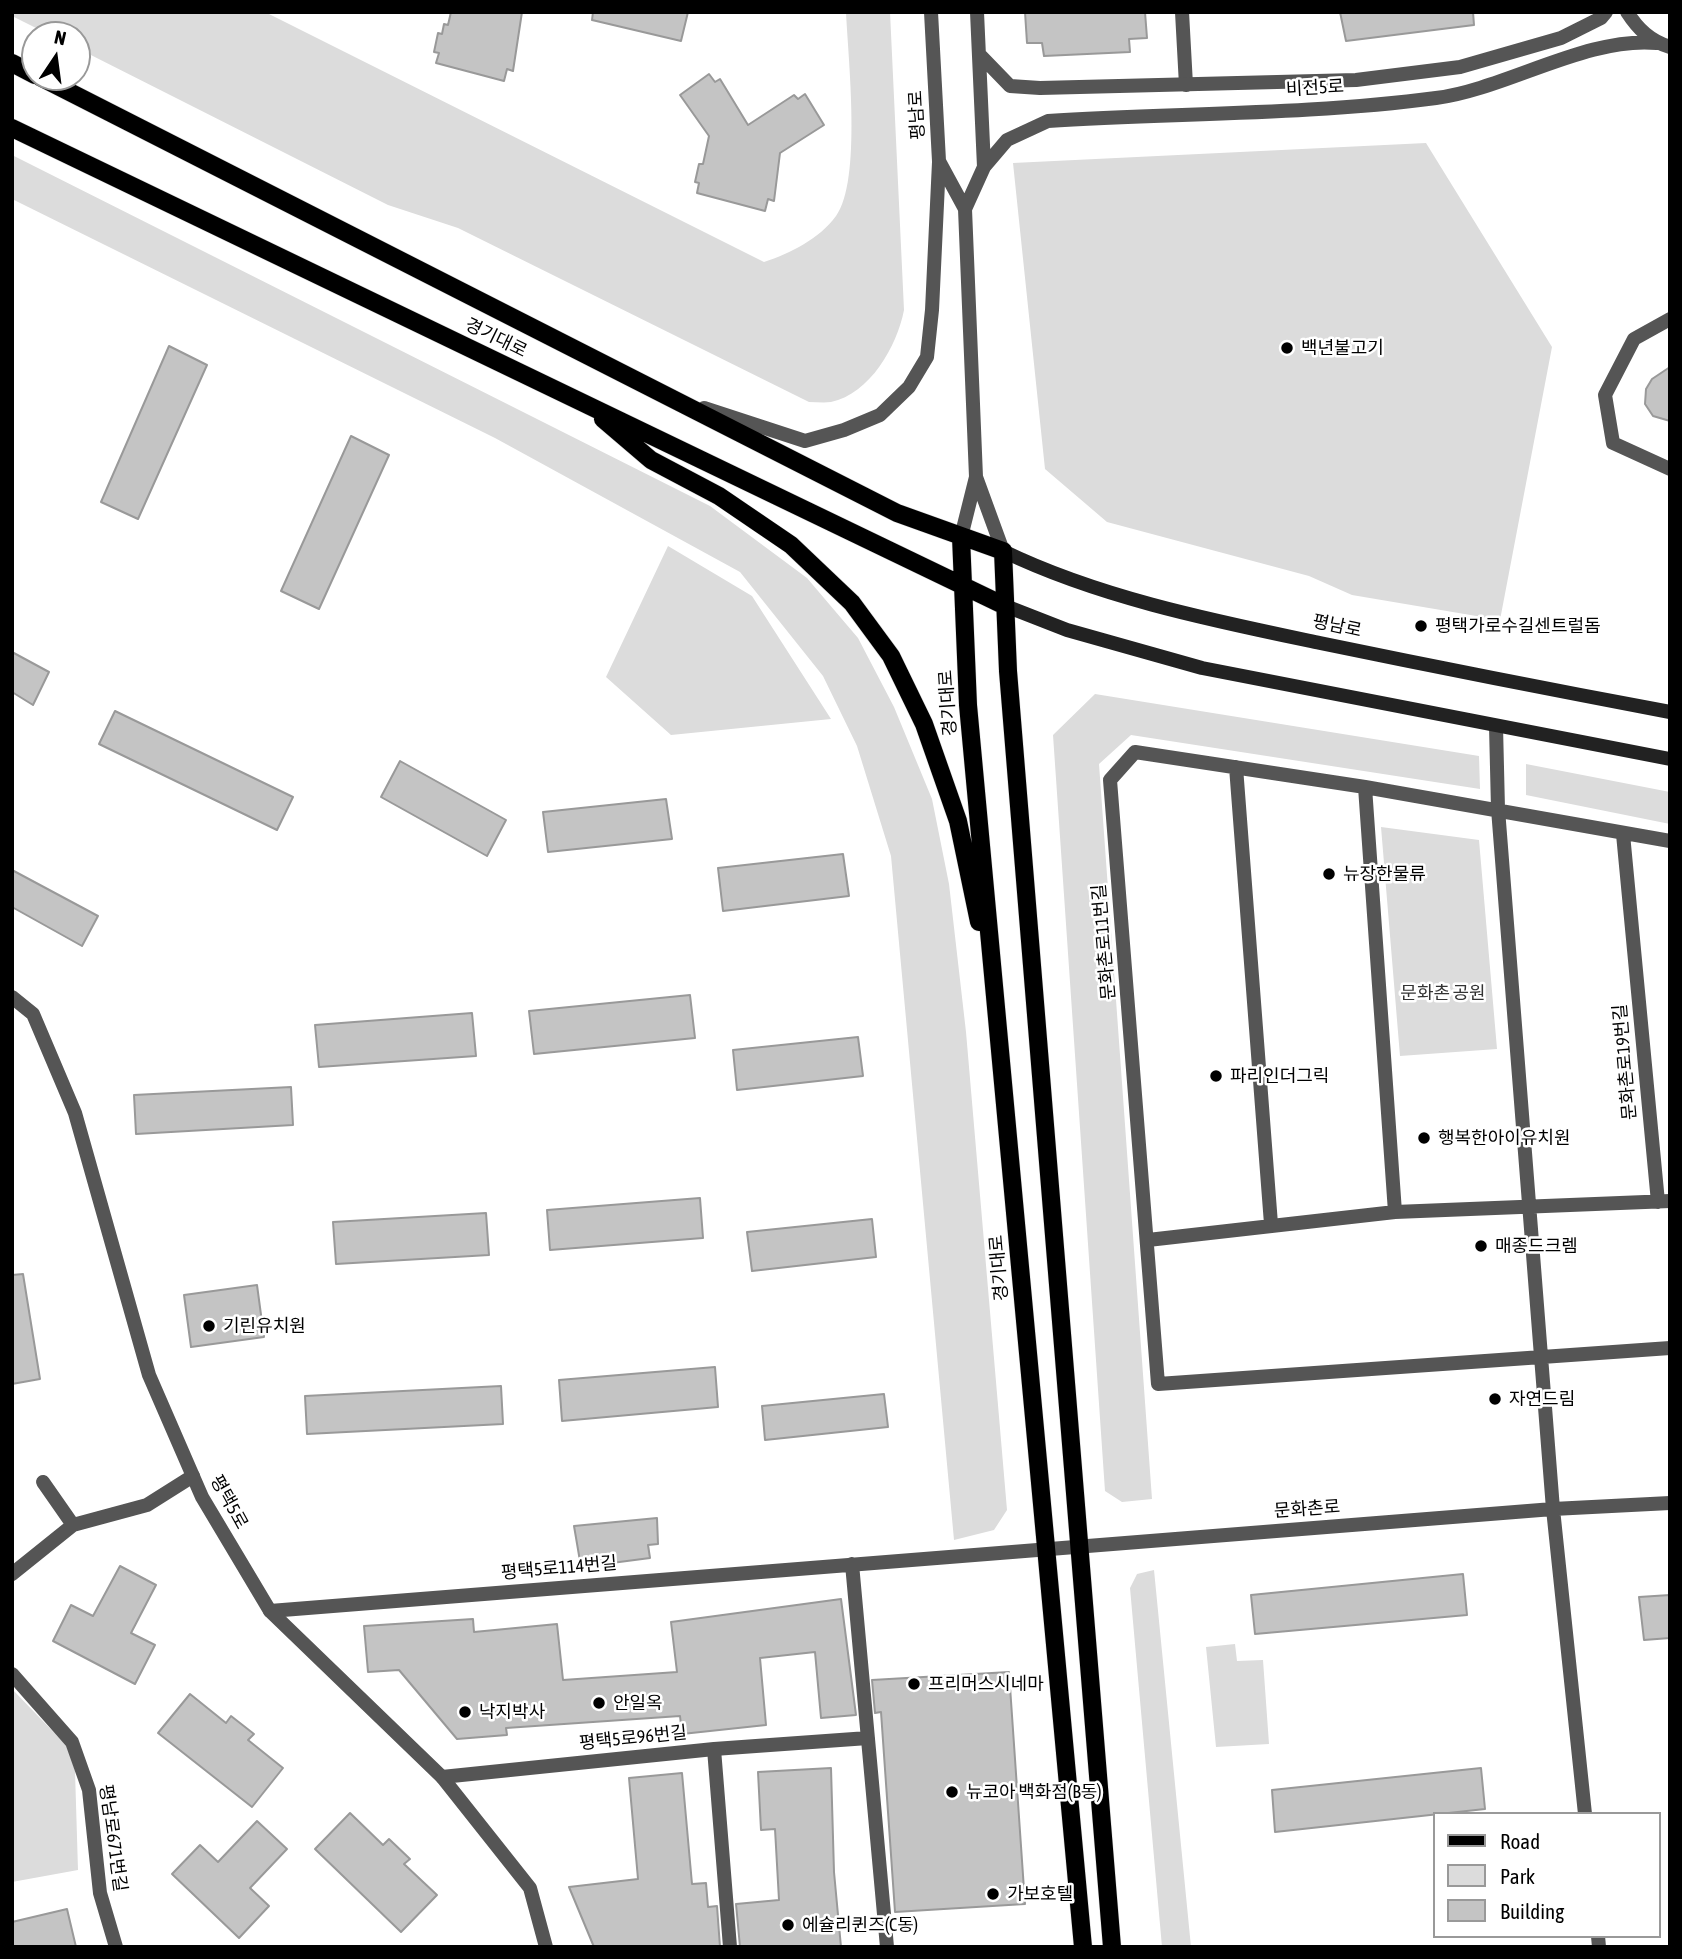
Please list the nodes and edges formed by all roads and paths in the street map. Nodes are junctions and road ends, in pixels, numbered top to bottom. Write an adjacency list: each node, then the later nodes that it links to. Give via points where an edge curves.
1 (931, 12): 11 (street, 평남로)
2 (977, 12): 7 (street, 평남로)
3 (1182, 12): 8 (street)
4 (1606, 12): 8 (street, 비전5로, via 1561,38 1460,67 1356,80)
5 (1627, 12): 6 (street, via 1640,30)
6 (1663, 45): 12 (street, 비전5로, via 1641,41 1609,47 1439,98 1048,121 1007,140)
7 (979, 54): 8 (street, 비전5로, via 1010,86); 12 (street, 평남로)
8 (1186, 85)
9 (66, 91): 15 (main road, 경기대로)
10 (12, 128): 16 (main road, 경기대로)
11 (939, 161): 13 (street, 평남로); 15 (street, via 927,357 909,387 880,415 805,440)
12 (984, 167): 13 (street, 평남로)
13 (964, 209): 18 (street, 평남로)
14 (1670, 318): 17 (street, via 1634,340 1605,395 1613,443)
15 (652, 390): 19 (main road, 경기대로, via 897,513)
16 (585, 403): 21 (main road, 경기대로); 31 (main road, via 651,460 719,496 791,545 852,603 891,656 925,724 958,821)
17 (1670, 469)
18 (976, 477): 19 (street); 20 (street)
19 (961, 537): 20 (main road, 경기대로); 21 (main road, 경기대로)
20 (1003, 551): 22 (main road, 경기대로); 23 (main road, 평남로, via 1046,572 1221,622)
21 (962, 585): 22 (main road, 경기대로); 31 (main road, 경기대로)
22 (1003, 605): 24 (main road, via 1067,630 1202,668); 45 (main road, 경기대로)
23 (1670, 712)
24 (1496, 726): 25 (main road); 28 (street)
25 (1670, 759)
26 (1236, 767): 27 (street, 문화촌로11번길); 36 (street); 37 (street, 문화촌로11번길, via 1135,752 1110,780)
27 (1364, 786): 28 (street, 문화촌로11번길); 35 (street)
28 (1498, 809): 29 (street, 문화촌로11번길); 34 (street)
29 (1623, 834): 30 (street); 33 (street, 문화촌로19번길)
30 (1670, 841)
31 (993, 977): 45 (main road, 경기대로)
32 (12, 997): 40 (street, 평택5로, via 33,1014 75,1113 149,1375)
33 (1664, 1201): 34 (street, 문화촌로19번길)
34 (1527, 1206): 35 (street); 39 (street)
35 (1395, 1212): 36 (street)
36 (1271, 1224): 37 (street)
37 (1148, 1240): 39 (street, 문화촌로11번길, via 1158,1384)
38 (1670, 1348): 39 (street)
39 (1541, 1356): 43 (street)
40 (193, 1476): 44 (street, via 147,1505); 48 (street, 평택5로)
41 (43, 1482): 44 (street)
42 (1670, 1503): 43 (street, 문화촌로)
43 (1553, 1509): 45 (street, 문화촌로); 53 (street)
44 (73, 1525): 47 (street)
45 (1063, 1547): 46 (street, 평택5로114번길); 58 (main road, 경기대로); 59 (main road, 경기대로)
46 (852, 1564): 48 (street, 평택5로114번길); 50 (street)
47 (12, 1574)
48 (270, 1611): 52 (street, 평택5로)
49 (12, 1674): 54 (street, 평남로671번길, via 72,1742 89,1790 100,1893)
50 (868, 1738): 51 (street, 평택5로96번길); 57 (street)
51 (714, 1749): 52 (street, 평택5로96번길); 56 (street)
52 (442, 1777): 55 (street, 평택5로, via 530,1888)
53 (1586, 1812)
54 (116, 1947)
55 (546, 1947)
56 (730, 1947)
57 (887, 1947)
58 (1083, 1947)
59 (1112, 1947)

